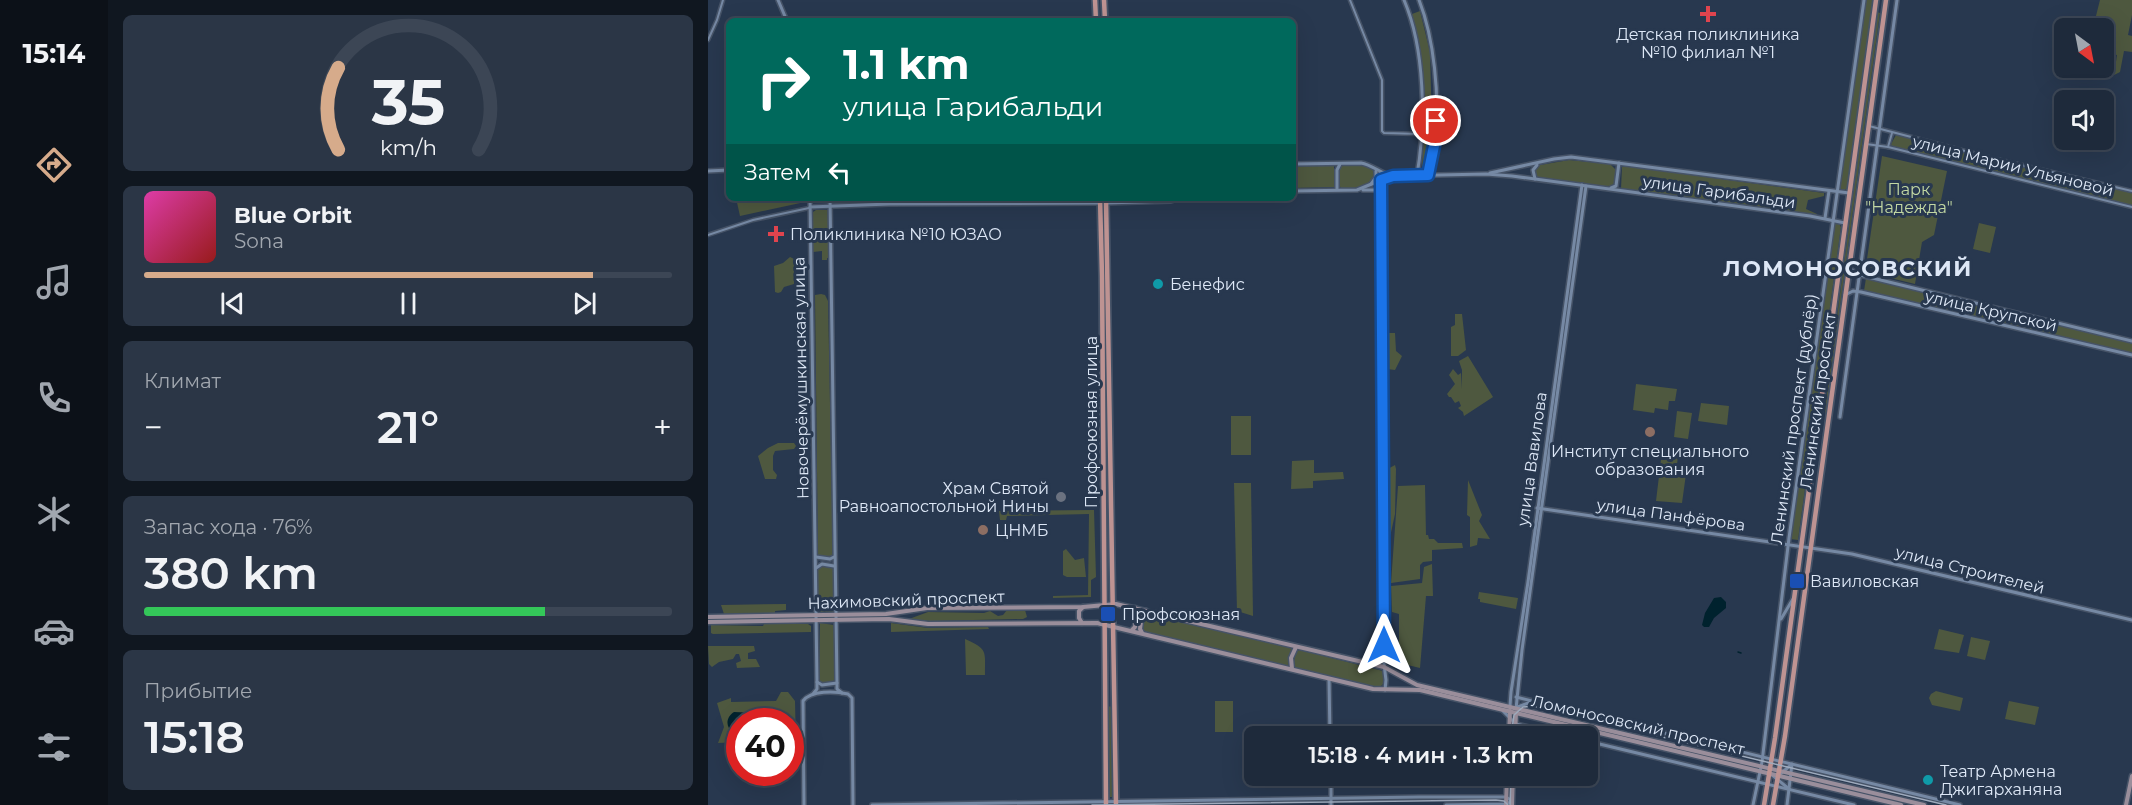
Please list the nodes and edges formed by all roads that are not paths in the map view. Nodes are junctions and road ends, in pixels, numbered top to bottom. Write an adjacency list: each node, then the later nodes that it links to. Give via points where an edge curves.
1 (723, 0): 15 (street)
2 (778, 0): 12 (street)
3 (1095, 0): 13 (main road)
4 (1104, 0): 14 (main road)
5 (1350, 0): 19 (street, via 1382,80 1382,131)
6 (1404, 0): 19 (street, via 1416,40)
7 (1419, 0): 33 (street, via 1434,64 1436,136)
8 (1864, 0): 45 (street, Ленинский проспект (дублёр))
9 (1876, 0): 46 (main road, Ленинский проспект)
10 (1886, 0): 16 (main road, Ленинский проспект)
11 (1897, 0): 17 (street)
12 (786, 18)
13 (1096, 18)
14 (1105, 18)
15 (708, 40)
16 (1869, 126): 17 (street, улица Марии Ульяновой); 20 (main road, Ленинский проспект)
17 (1880, 130): 18 (street, улица Марии Ульяновой); 21 (street)
18 (1892, 133): 22 (street, улица Марии Ульяновой); 44 (street, улица Марии Ульяновой)
19 (1421, 134): 32 (street)
20 (1866, 144): 21 (street, улица Марии Ульяновой); 61 (main road, Ленинский проспект)
21 (1878, 146): 22 (street, улица Марии Ульяновой); 62 (street)
22 (1888, 147): 56 (street, улица Марии Ульяновой)
23 (1541, 162): 25 (street, улица Гарибальди, via 1572,157); 31 (street, улица Гарибальди); 35 (street, via 1533,170)
24 (1342, 163): 26 (street, улица Гарибальди); 27 (street, улица Гарибальди); 40 (street, via 1337,170)
25 (1619, 163): 39 (street, via 1616,186); 43 (street, улица Гарибальди)
26 (1296, 164)
27 (1375, 168): 30 (street, улица Гарибальди); 37 (street, via 1376,177)
28 (726, 170): 29 (street)
29 (708, 171)
30 (1379, 171): 34 (street, улица Гарибальди); 36 (street)
31 (1486, 174): 33 (street, улица Гарибальди); 35 (street, улица Гарибальди)
32 (1418, 175): 33 (street, улица Гарибальди); 34 (street, улица Гарибальди)
33 (1428, 175)
34 (1393, 176): 36 (street)
35 (1535, 179): 38 (street, улица Гарибальди)
36 (1381, 180): 37 (street); 47 (street)
37 (1370, 185): 41 (street)
38 (1584, 186): 39 (street, улица Гарибальди); 68 (street, улица Вавилова)
39 (1610, 189): 57 (street, улица Гарибальди)
40 (1337, 190): 41 (street); 42 (street)
41 (1357, 190): 47 (street, via 1376,190)
42 (1296, 191)
43 (1829, 191): 45 (street, улица Гарибальди); 57 (street)
44 (2132, 191)
45 (1837, 192): 46 (street, улица Гарибальди); 58 (street, Ленинский проспект (дублёр))
46 (1850, 193): 59 (main road, Ленинский проспект)
47 (1380, 194): 100 (street)
48 (810, 201): 55 (street, Новочерёмушкинская улица)
49 (830, 201): 54 (street, Новочерёмушкинская улица)
50 (1096, 201): 53 (street)
51 (1103, 201): 77 (main road, Профсоюзная улица)
52 (1103, 201): 76 (main road, Профсоюзная улица)
53 (1083, 203): 54 (street)
54 (830, 206): 55 (street); 72 (street, Новочерёмушкинская улица)
55 (810, 207): 60 (street); 73 (street, Новочерёмушкинская улица)
56 (2132, 207)
57 (1825, 218): 58 (street, улица Гарибальди)
58 (1833, 219): 59 (street, улица Гарибальди); 69 (street, Ленинский проспект (дублёр))
59 (1846, 223): 70 (main road, Ленинский проспект)
60 (708, 235)
61 (1848, 268): 62 (street, улица Крупской); 64 (main road, Ленинский проспект)
62 (1860, 275): 63 (street); 65 (street, улица Крупской)
63 (1857, 292): 64 (street, улица Крупской); 66 (street, улица Крупской); 67 (street)
64 (1845, 295): 71 (main road, Ленинский проспект)
65 (2132, 341)
66 (2132, 355)
67 (1840, 417)
68 (1539, 509): 69 (street, улица Панфёрова); 103 (street, улица Вавилова); 104 (street, улица Вавилова)
69 (1788, 544): 70 (street, улица Панфёрова); 90 (street, Ленинский проспект (дублёр))
70 (1802, 546): 71 (street, улица Строителей); 78 (main road, Ленинский проспект)
71 (1809, 547): 89 (street, улица Строителей); 131 (main road, Ленинский проспект)
72 (835, 555): 73 (street, via 830,559); 74 (street, Новочерёмушкинская улица)
73 (816, 557): 75 (street, Новочерёмушкинская улица)
74 (835, 567): 75 (street, via 822,564); 86 (street, Новочерёмушкинская улица)
75 (816, 568): 87 (street, Новочерёмушкинская улица)
76 (1104, 588): 77 (street, via 1108,592); 80 (main road, Профсоюзная улица)
77 (1112, 588): 79 (main road, Профсоюзная улица)
78 (1794, 597): 90 (street); 130 (main road, Ленинский проспект)
79 (1113, 604): 80 (main road, Нахимовский проспект); 82 (main road); 94 (main road, Профсоюзная улица)
80 (1104, 606): 81 (main road, Нахимовский проспект); 93 (main road, Профсоюзная улица)
81 (1083, 607): 84 (main road, Нахимовский проспект, via 927,608); 92 (main road, via 1079,611)
82 (1135, 608): 83 (main road); 95 (main road, via 1136,627)
83 (1146, 611): 96 (main road, via 1142,614); 99 (main road)
84 (895, 613): 86 (main road, Нахимовский проспект); 88 (main road)
85 (708, 617): 87 (main road, Нахимовский проспект)
86 (836, 617): 87 (main road, Нахимовский проспект); 88 (main road, Нахимовский проспект); 106 (street, Новочерёмушкинская улица)
87 (817, 618): 91 (main road, Нахимовский проспект); 105 (street, Новочерёмушкинская улица)
88 (896, 620): 92 (main road, Нахимовский проспект, via 928,624)
89 (2132, 620)
90 (1779, 621): 129 (street, Ленинский проспект (дублёр))
91 (708, 622)
92 (1082, 623): 93 (main road, Нахимовский проспект)
93 (1104, 624): 94 (main road, Нахимовский проспект); 97 (main road, Профсоюзная улица)
94 (1113, 626): 95 (main road); 98 (main road, Профсоюзная улица)
95 (1131, 630): 96 (main road)
96 (1142, 633): 101 (main road)
97 (1104, 645): 98 (street, via 1109,640); 112 (main road, Профсоюзная улица)
98 (1113, 645): 113 (main road, Профсоюзная улица)
99 (1297, 647): 100 (main road); 101 (main road, via 1291,658)
100 (1384, 668): 107 (street); 115 (main road, via 1417,685)
101 (1292, 669): 102 (main road)
102 (1329, 679): 107 (main road); 123 (street)
103 (1512, 680): 104 (street); 108 (street, улица Вавилова)
104 (1518, 680): 111 (street, улица Вавилова)
105 (817, 682): 106 (street); 110 (street, Новочерёмушкинская улица)
106 (837, 683): 109 (street, Новочерёмушкинская улица)
107 (1385, 690): 119 (main road, via 1419,690)
108 (1511, 692): 115 (street, via 1507,701); 116 (street, улица Вавилова)
109 (842, 693): 110 (street); 154 (street, Новочерёмушкинская улица, via 852,698)
110 (813, 694): 153 (street, Новочерёмушкинская улица, via 802,701)
111 (1516, 697): 114 (street); 116 (street, улица Вавилова)
112 (1105, 698): 113 (street, via 1109,703); 117 (main road, Профсоюзная улица)
113 (1115, 699): 118 (main road, Профсоюзная улица)
114 (1533, 702): 116 (street); 126 (street)
115 (1499, 704): 116 (main road)
116 (1514, 709): 120 (main road, улица Вавилова); 122 (main road, улица Вавилова); 128 (main road, Ломоносовский проспект); 133 (main road, Ломоносовский проспект)
117 (1105, 711): 118 (street, via 1112,705); 151 (main road, Профсоюзная улица)
118 (1115, 711): 152 (main road, Профсоюзная улица)
119 (1503, 711): 120 (main road); 121 (street)
120 (1510, 713): 121 (main road, улица Вавилова)
121 (1510, 719): 122 (street); 124 (main road, улица Вавилова)
122 (1516, 724): 125 (street)
123 (1330, 726)
124 (1510, 726)
125 (1524, 726)
126 (1684, 738): 128 (street); 129 (street)
127 (1598, 744): 138 (street)
128 (1681, 748): 133 (main road, Ломоносовский проспект)
129 (1762, 757): 130 (street); 133 (street, Ленинский проспект (дублёр))
130 (1772, 759): 131 (street); 134 (main road, Ленинский проспект)
131 (1781, 761): 132 (street); 135 (main road, Ленинский проспект)
132 (1792, 764): 135 (street); 136 (street); 139 (street)
133 (1761, 769): 134 (main road); 138 (street, Ленинский проспект (дублёр))
134 (1769, 771): 135 (main road); 138 (street); 140 (main road, Ленинский проспект)
135 (1780, 775): 136 (main road); 144 (main road, Ленинский проспект); 145 (street)
136 (1791, 776): 145 (street); 146 (main road); 149 (main road)
137 (2132, 776): 168 (main road)
138 (1759, 782): 140 (street); 160 (street, Ленинский проспект (дублёр))
139 (1870, 783): 146 (street); 167 (street)
140 (1768, 785): 144 (street); 161 (main road, Ленинский проспект)
141 (1331, 786): 148 (street)
142 (1507, 786): 147 (main road)
143 (1513, 786): 150 (main road)
144 (1777, 787): 145 (street); 162 (main road, Ленинский проспект)
145 (1790, 790): 163 (street); 164 (street)
146 (1868, 792): 149 (main road)
147 (1506, 797): 148 (street); 150 (street); 159 (main road)
148 (1331, 799): 152 (street); 157 (street)
149 (1886, 799): 165 (main road); 166 (main road)
150 (1512, 803): 159 (street)
151 (1106, 804): 152 (street); 156 (street)
152 (1116, 804)
153 (804, 805)
154 (853, 805)
155 (872, 805): 156 (street)
156 (935, 805)
157 (1331, 805)
158 (1446, 805): 159 (street)
159 (1506, 805)
160 (1753, 805)
161 (1764, 805)
162 (1773, 805)
163 (1787, 805)
164 (1854, 805)
165 (1900, 805)
166 (1924, 805)
167 (1960, 805)
168 (2126, 805)

